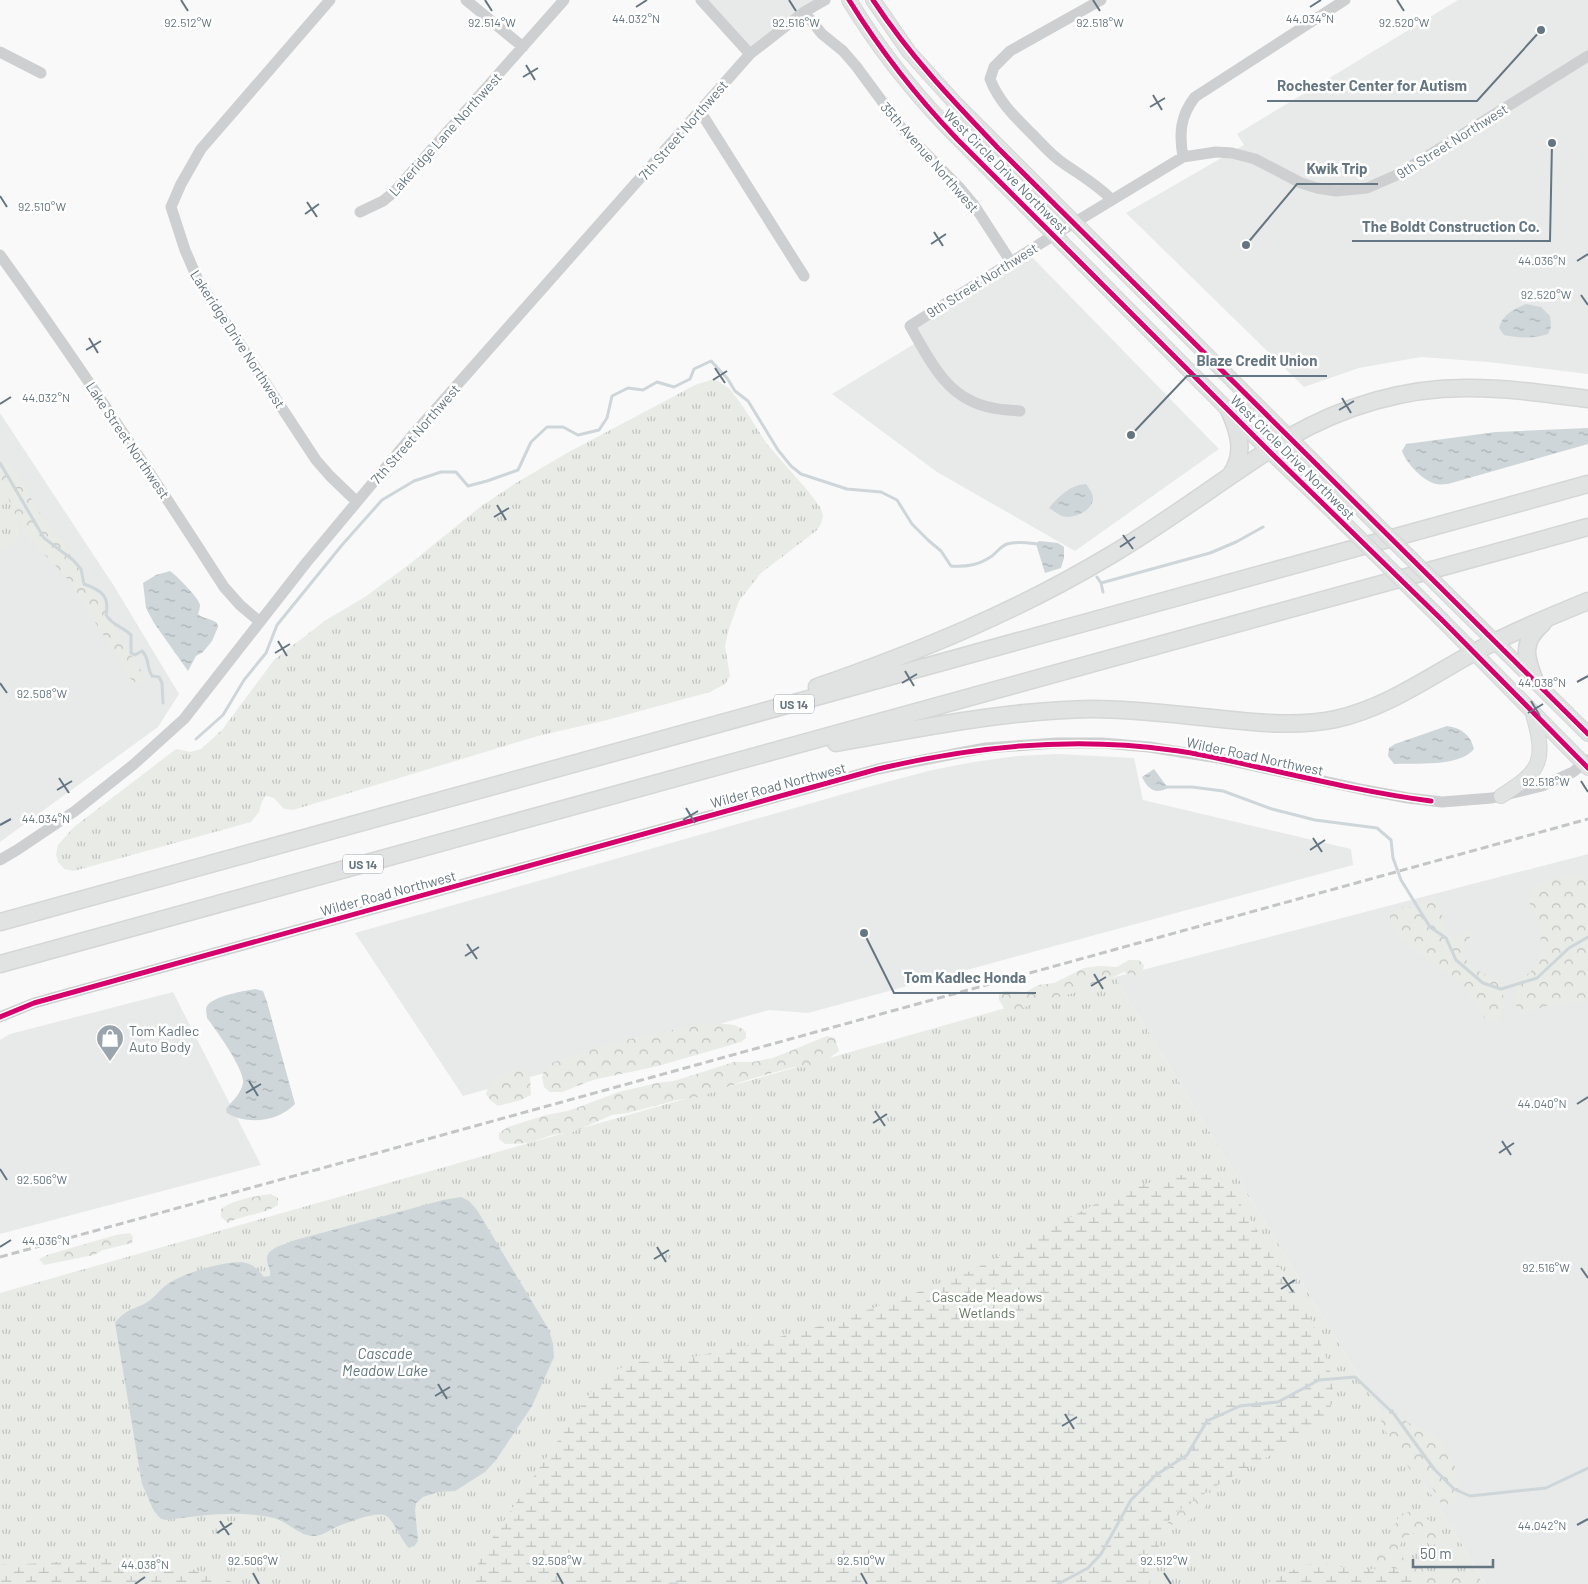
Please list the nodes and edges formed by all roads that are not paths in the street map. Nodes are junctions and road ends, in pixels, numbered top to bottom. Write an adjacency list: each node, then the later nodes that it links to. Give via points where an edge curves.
1 (330, 0): 32 (street, Lakeridge Drive Northwest, via 201,149 171,208 198,280 316,460)
2 (466, 0): 11 (street)
3 (564, 0): 11 (street, Lakeridge Lane Northwest)
4 (701, 0): 13 (street)
5 (825, 0): 10 (street, 7th Street Northwest)
6 (849, 0): 21 (main road, West Circle Drive Northwest, via 882,51 921,99)
7 (873, 0): 20 (main road, West Circle Drive Northwest, via 933,79)
8 (1101, 0): 18 (street, via 1010,51 994,67 990,79 1007,109 1046,149 1100,187)
9 (1345, 0): 17 (street, via 1195,97 1181,123)
10 (804, 12): 13 (street, 7th Street Northwest); 23 (street, 35th Avenue Northwest, via 856,66 904,131 974,205)
11 (523, 47): 19 (street, Lakeridge Lane Northwest, via 394,192 376,206)
12 (0, 52): 15 (street)
13 (750, 54): 16 (street, 7th Street Northwest)
14 (1588, 56): 17 (street, 9th Street Northwest, via 1399,174 1367,188 1336,191 1317,188 1255,159 1232,153 1216,152)
15 (41, 73)
16 (700, 111): 24 (street); 32 (street, 7th Street Northwest)
17 (1183, 158): 18 (street, 9th Street Northwest)
18 (1112, 200): 20 (street, 9th Street Northwest)
19 (360, 212)
20 (1074, 223): 21 (street, 9th Street Northwest); 28 (main road, West Circle Drive Northwest)
21 (1054, 235): 23 (street, 9th Street Northwest); 26 (main road, West Circle Drive Northwest)
22 (0, 255): 36 (street, Lake Street Northwest, via 93,386 224,587)
23 (1011, 262): 27 (street, 9th Street Northwest, via 910,326 938,373 958,394 992,408)
24 (804, 276)
25 (1588, 399): 28 (highway, via 1483,388 1437,389 1364,404)
26 (1229, 410): 29 (main road, West Circle Drive Northwest); 30 (highway, via 1240,442 1237,464)
27 (1020, 411)
28 (1288, 438): 29 (highway); 37 (main road, West Circle Drive Northwest, bridge)
29 (1268, 450): 30 (highway); 38 (main road, West Circle Drive Northwest, bridge)
30 (1228, 478): 42 (highway, via 1109,556 980,624 872,668)
31 (1588, 484): 42 (highway, US 14)
32 (356, 501): 36 (street, 7th Street Northwest)
33 (1588, 527): 43 (highway, US 14)
34 (1588, 601): 35 (highway)
35 (1550, 617): 37 (highway); 39 (highway, via 1534,631 1527,643 1527,659)
36 (260, 622): 46 (street, 7th Street Northwest, via 195,707 167,736 75,811)
37 (1496, 642): 38 (highway); 39 (main road, West Circle Drive Northwest)
38 (1474, 653): 40 (main road, West Circle Drive Northwest); 43 (highway, via 1384,703 1320,722 1271,724 1145,712 1050,711 970,720)
39 (1535, 681): 41 (main road, West Circle Drive Northwest)
40 (1532, 711): 44 (main road, West Circle Drive Northwest); 45 (main road, via 1540,739 1539,758 1532,774)
41 (1588, 734)
42 (648, 744): 47 (highway, US 14)
43 (726, 764): 48 (highway, US 14)
44 (1587, 764): 45 (street, Wilder Road Northwest, via 1551,782)
45 (1501, 796): 49 (street, Wilder Road Northwest, via 1431,802 1218,758 1128,745 1057,743 986,748 878,769 34,1003)
46 (0, 860)
47 (0, 922)
48 (0, 964)
49 (0, 1016)

